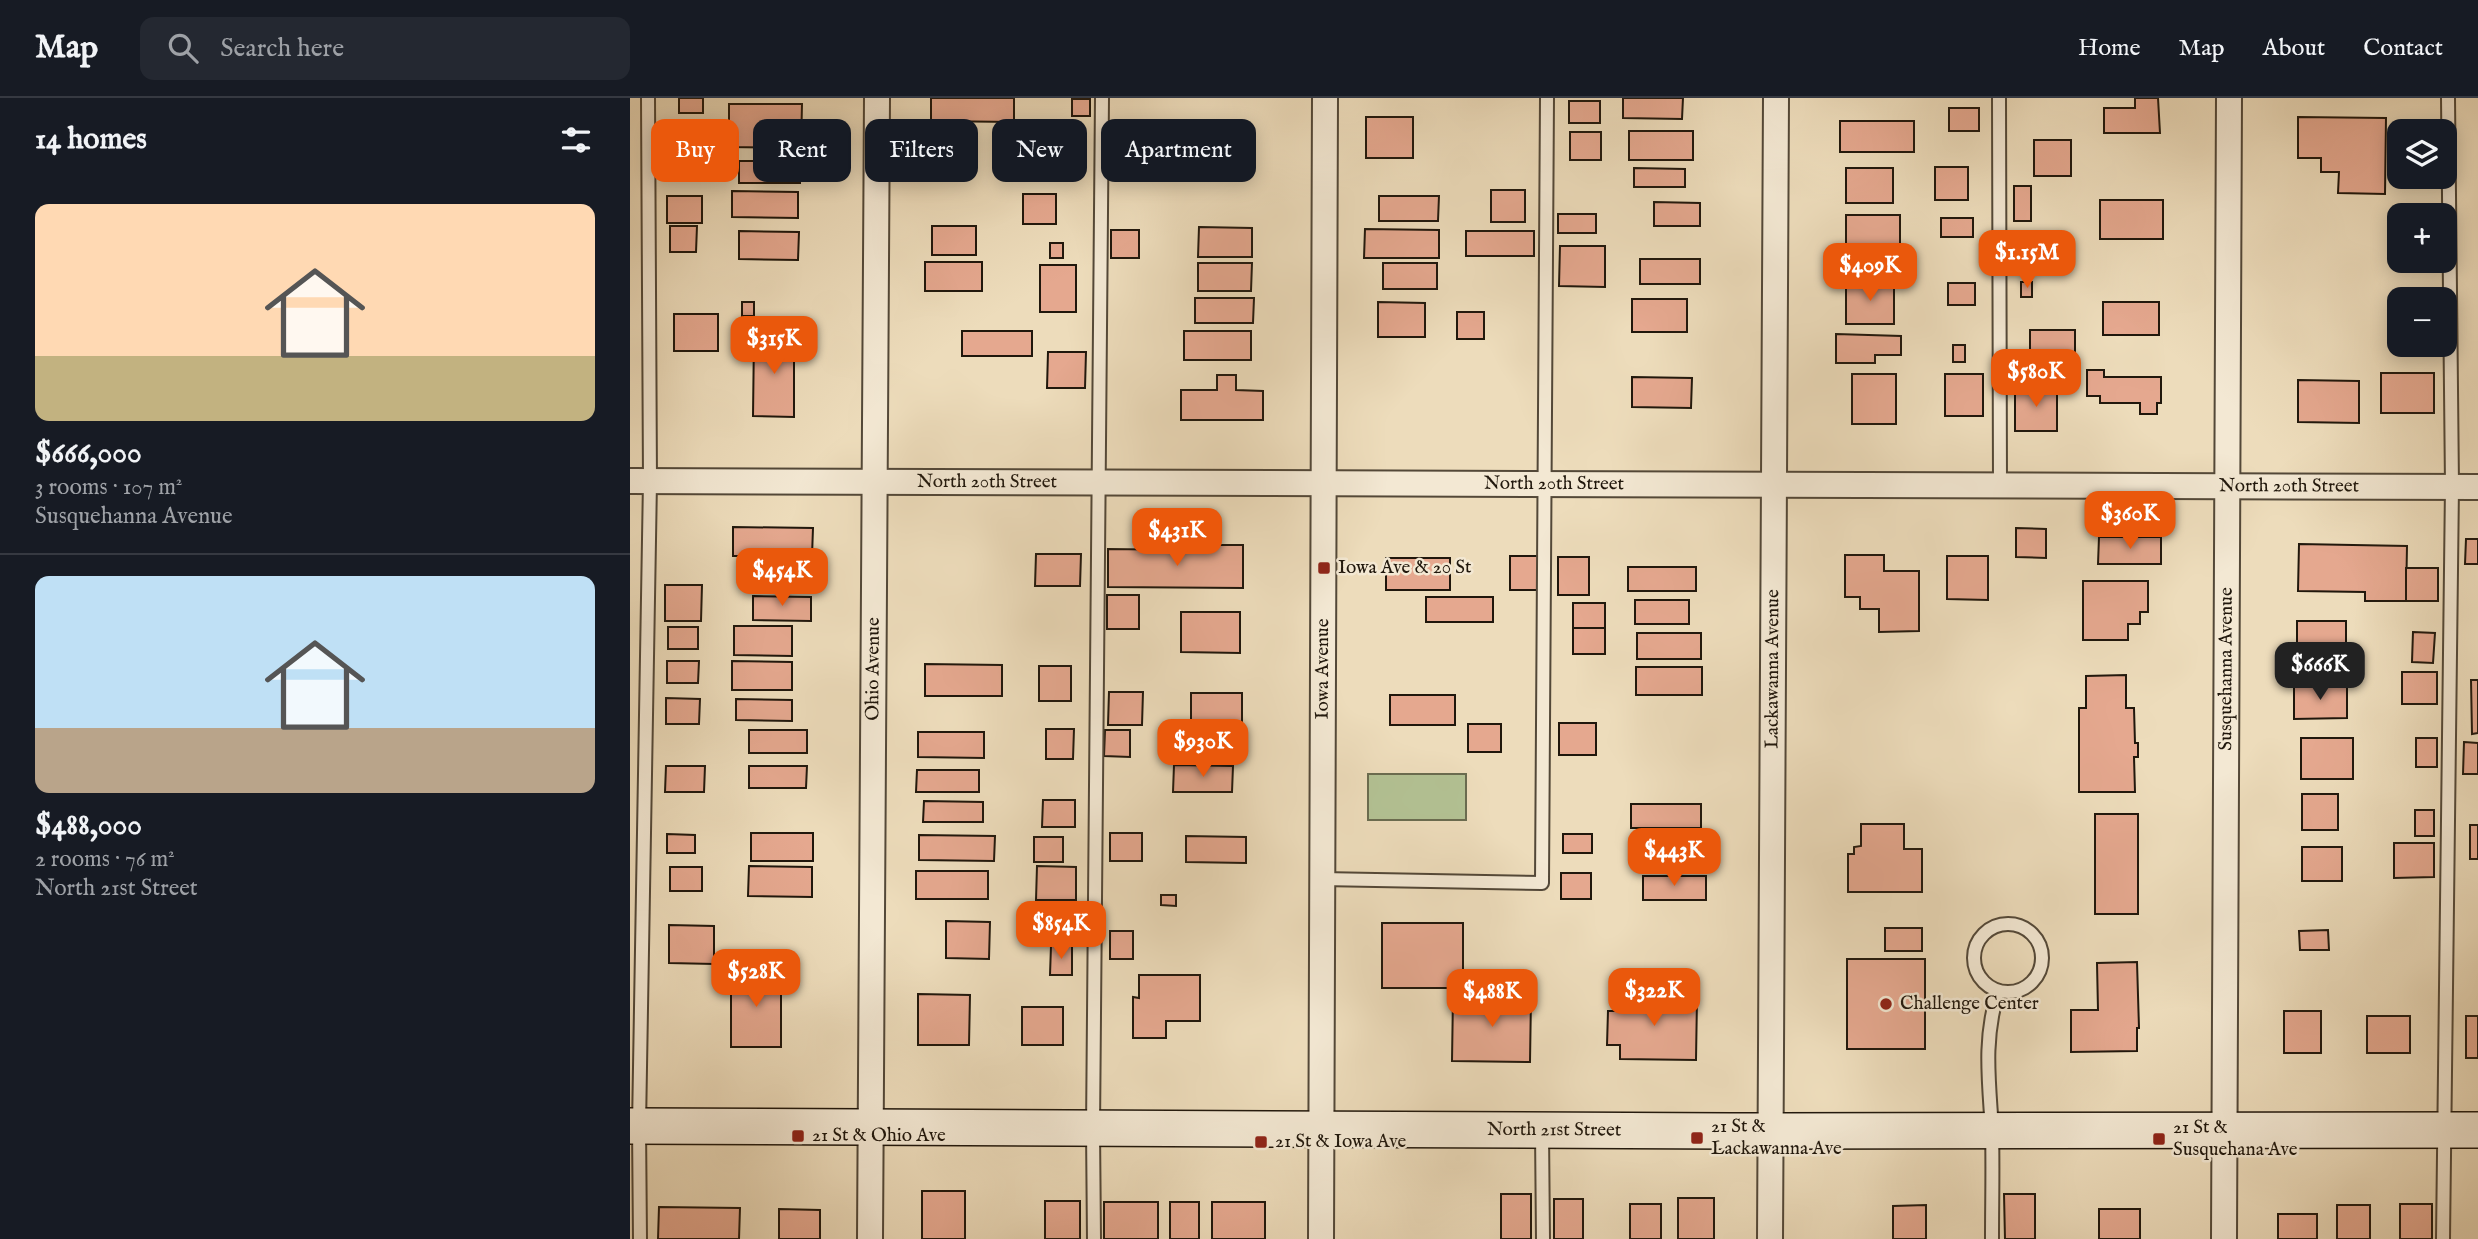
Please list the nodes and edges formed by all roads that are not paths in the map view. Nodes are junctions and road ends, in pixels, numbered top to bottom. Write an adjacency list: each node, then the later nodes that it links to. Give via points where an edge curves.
1 (648, 98): 10 (lane)
2 (877, 98): 11 (street, Ohio Avenue)
3 (1102, 98): 12 (lane)
4 (1325, 98): 13 (street, Iowa Avenue)
5 (1547, 98): 14 (lane)
6 (1776, 98): 15 (street, Lackawanna Avenue)
7 (1999, 98): 16 (lane)
8 (2230, 98): 17 (street, Susquehanna Avenue)
9 (2448, 98): 18 (lane)
10 (640, 481): 11 (street, North 20th Street); 22 (lane)
11 (874, 482): 12 (street, North 20th Street); 23 (street, Ohio Avenue)
12 (1100, 482): 13 (street, North 20th Street); 24 (lane)
13 (1322, 484): 14 (street, North 20th Street); 20 (street, Iowa Avenue)
14 (1545, 485): 15 (street, North 20th Street); 20 (lane, via 1542,883)
15 (1772, 485): 16 (street, North 20th Street); 30 (street, Lackawanna Avenue)
16 (2000, 485): 17 (street, North 20th Street)
17 (2227, 485): 18 (street, North 20th Street); 28 (street, Susquehanna Avenue)
18 (2452, 486): 19 (street, North 20th Street); 29 (lane)
19 (2478, 487)
20 (1321, 879): 25 (street, Iowa Avenue)
21 (1998, 990): 21 (lane, via 2023,989 2035,979 2041,965 2036,940 2016,926 1989,930 1975,952 1977,973); 27 (lane, via 1987,1048)
22 (635, 1126): 23 (street, North 21st Street); 31 (lane)
23 (872, 1129): 24 (street, North 21st Street); 32 (street, Ohio Avenue)
24 (1093, 1129): 25 (street, North 21st Street); 33 (lane)
25 (1321, 1129): 26 (street, North 21st Street); 34 (street, Iowa Avenue)
26 (1542, 1130): 30 (street, North 21st Street); 35 (lane)
27 (1992, 1130): 28 (street, North 21st Street); 30 (street, North 21st Street); 37 (lane)
28 (2225, 1130): 29 (street, North 21st Street); 38 (street, Susquehanna Avenue)
29 (2461, 1130): 39 (lane)
30 (1770, 1131): 36 (street, Lackawanna Avenue)
31 (640, 1239)
32 (870, 1239)
33 (1094, 1239)
34 (1321, 1239)
35 (1543, 1239)
36 (1770, 1239)
37 (1992, 1239)
38 (2224, 1239)
39 (2444, 1239)

